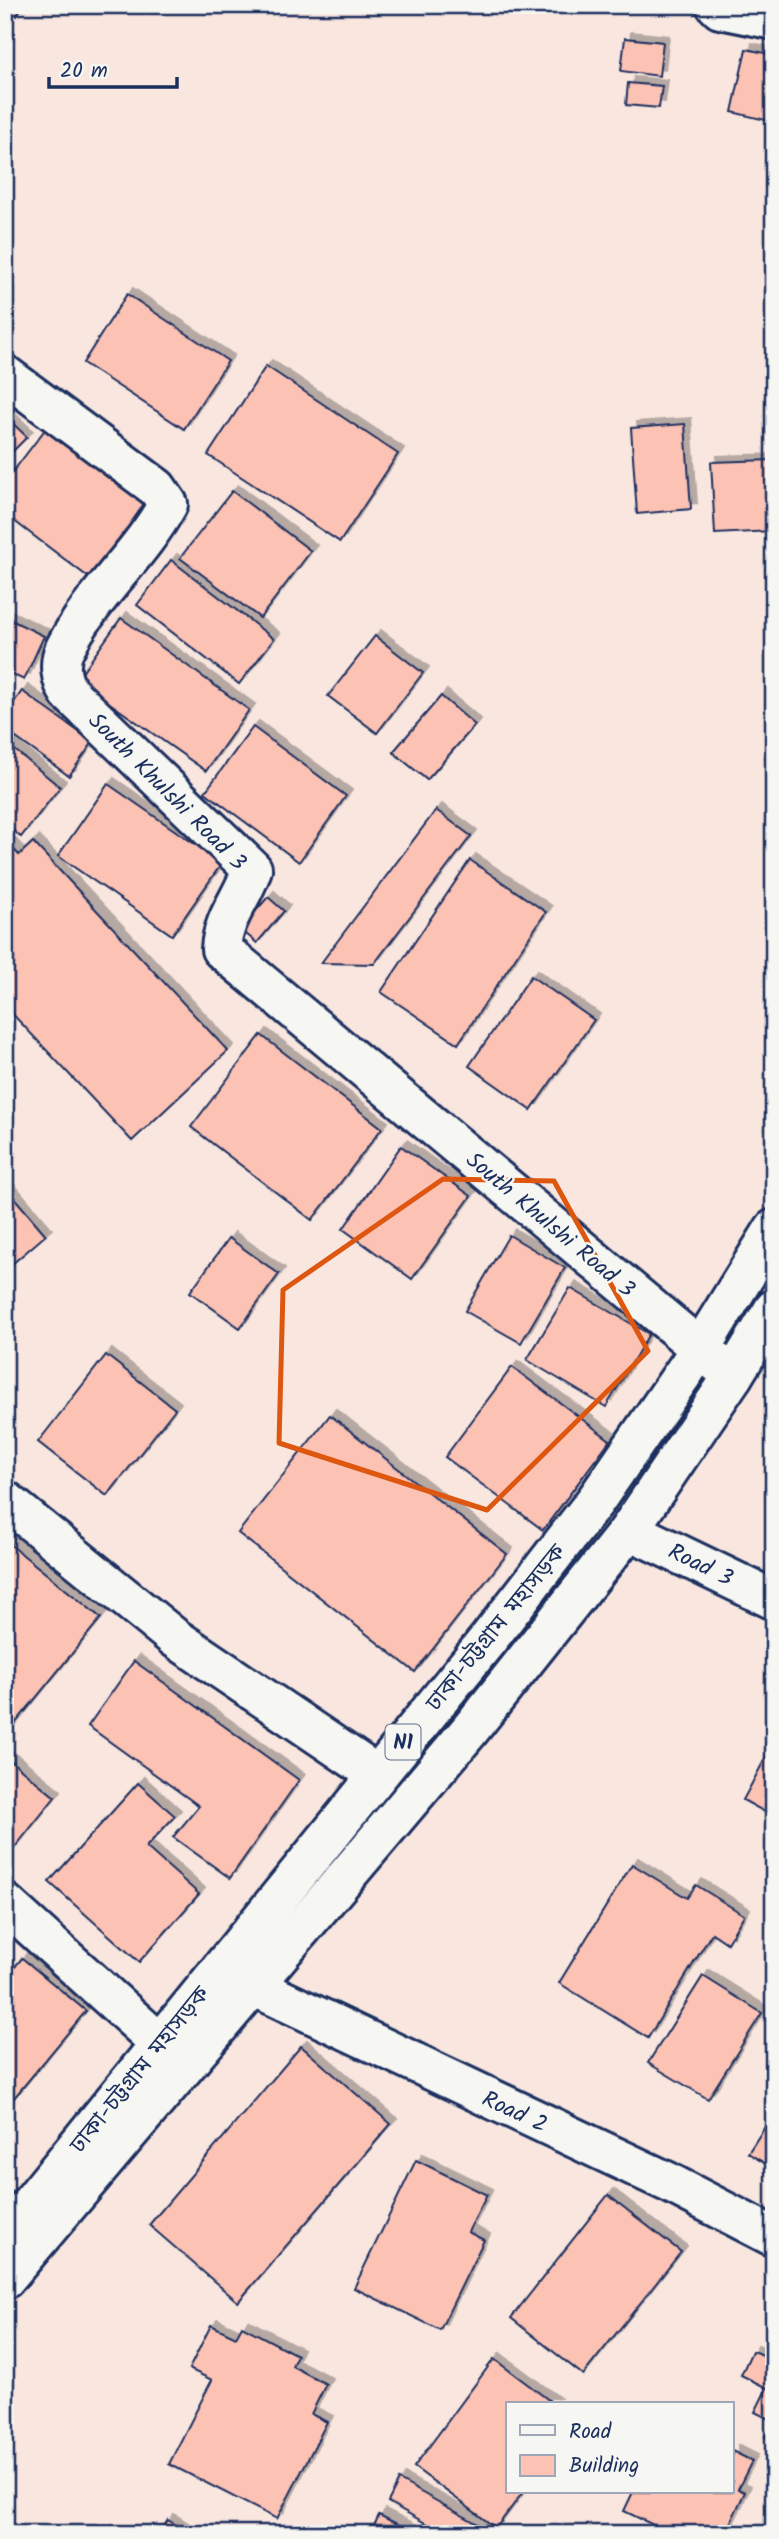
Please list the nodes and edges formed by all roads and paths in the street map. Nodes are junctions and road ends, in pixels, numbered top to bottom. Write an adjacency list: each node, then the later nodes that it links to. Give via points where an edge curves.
1 (716, 5): 2 (main road)
2 (774, 20)
3 (5, 375): 6 (main road, South Khulshi Road 3, via 157,488 168,503 154,529 64,649 62,682 251,869 223,930 221,949)
4 (774, 1229): 6 (main road, ঢাকা-চট্টগ্রাম মহাসড়ক / N1)
5 (774, 1309): 7 (main road, ঢাকা-চট্টগ্রাম মহাসড়ক / N1)
6 (701, 1349): 7 (main road, South Khulshi Road 3); 11 (main road, ঢাকা-চট্টগ্রাম মহাসড়ক / N1, via 596,1500)
7 (733, 1377): 9 (main road, ঢাকা-চট্টগ্রাম মহাসড়ক / N1)
8 (5, 1500): 11 (main road, via 175,1638)
9 (629, 1530): 10 (main road, Road 3); 13 (main road, ঢাকা-চট্টগ্রাম মহাসড়ক / N1, via 470,1731)
10 (774, 1600)
11 (376, 1774): 14 (main road, ঢাকা-চট্টগ্রাম মহাসড়ক / N1)
12 (5, 1903): 14 (main road)
13 (255, 1987): 14 (main road, ঢাকা-চট্টগ্রাম মহাসড়ক / N1); 16 (main road, Road 2, via 668,2182)
14 (173, 2055): 15 (main road, ঢাকা-চট্টগ্রাম মহাসড়ক / N1); 17 (main road, ঢাকা-চট্টগ্রাম মহাসড়ক / N1)
15 (5, 2235)
16 (774, 2237)
17 (5, 2279)

